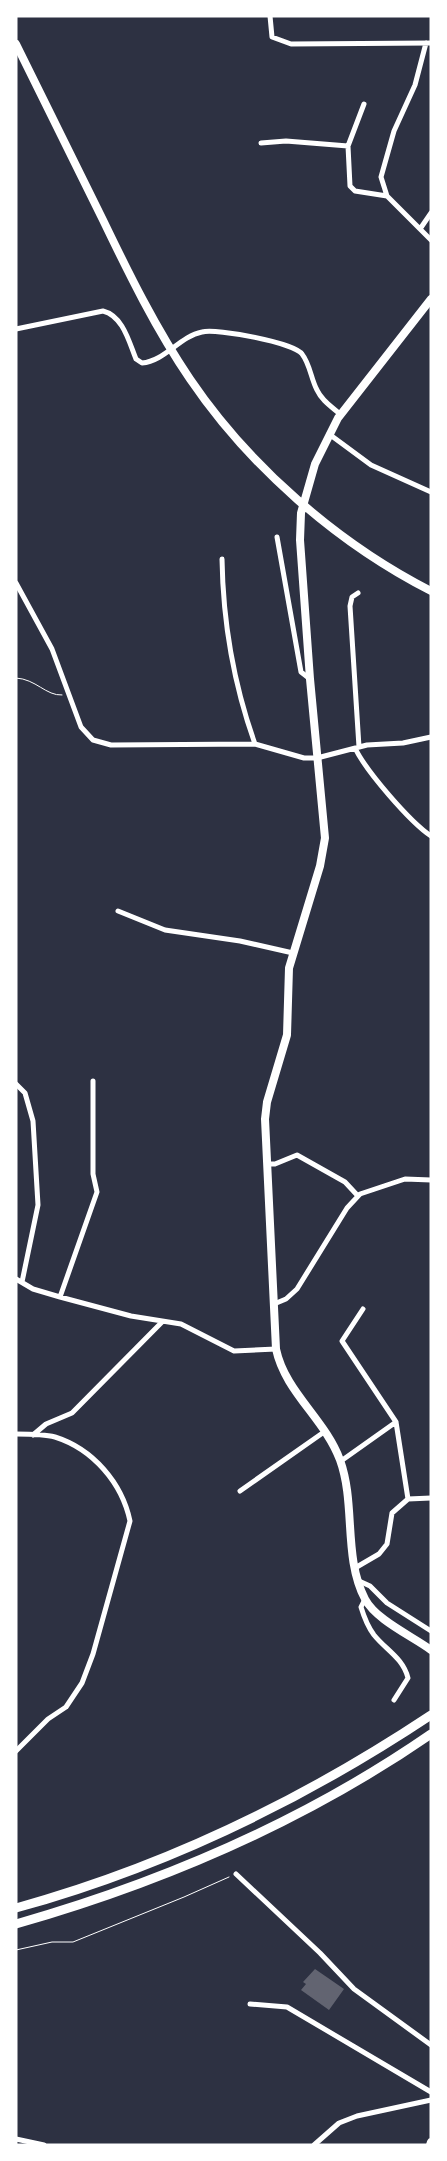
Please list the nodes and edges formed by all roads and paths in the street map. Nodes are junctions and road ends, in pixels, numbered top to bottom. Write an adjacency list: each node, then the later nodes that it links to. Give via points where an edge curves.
1 (270, 16): 2 (street, via 272,37 291,44)
2 (428, 42): 7 (street, via 382,171)
3 (16, 44): 19 (main road, via 145,306 190,380 242,447 331,529)
4 (364, 104): 6 (street)
5 (261, 143): 6 (street, via 286,141)
6 (348, 146): 7 (street, via 350,186 355,191)
7 (387, 196): 9 (street)
8 (431, 213): 9 (street)
9 (420, 229): 10 (street)
10 (431, 240)
11 (431, 299): 13 (main road)
12 (16, 330): 13 (street, via 104,311 118,320 136,359 142,363 159,357 180,341 200,332 219,331 296,349 302,354 320,395)
13 (341, 414): 14 (main road)
14 (329, 434): 15 (street, via 371,465); 22 (main road, via 315,464 301,513)
15 (431, 492)
16 (277, 537): 22 (street, via 301,672)
17 (222, 559): 25 (street, via 222,593 235,674 241,706)
18 (16, 583): 23 (street, via 52,649)
19 (431, 591)
20 (358, 593): 26 (street, via 352,597 350,606)
21 (16, 678): 23 (path, via 28,679 52,694)
22 (310, 679): 27 (main road)
23 (70, 695): 25 (street, via 81,727 93,740 110,745)
24 (431, 738): 26 (street, via 367,744)
25 (255, 744): 27 (street, via 304,758)
26 (357, 748): 27 (street); 28 (street, via 360,760)
27 (317, 758): 30 (main road, via 325,838 320,866)
28 (431, 836)
29 (118, 911): 30 (street, via 165,930 240,941)
30 (293, 954): 33 (main road, via 287,981 287,1035 267,1102)
31 (93, 1081): 38 (street, via 93,1174 96,1192)
32 (16, 1084): 37 (street, via 25,1093 33,1121 38,1205)
33 (267, 1164): 35 (street, via 297,1155 345,1182); 39 (main road)
34 (431, 1180): 35 (street, via 405,1179)
35 (358, 1196): 39 (street, via 297,1289)
36 (16, 1279): 37 (street)
37 (22, 1282): 38 (street, via 32,1289)
38 (60, 1297): 41 (street)
39 (274, 1304): 42 (main road)
40 (363, 1309): 43 (street, via 342,1341)
41 (162, 1322): 42 (street, via 181,1324 234,1351); 46 (street, via 72,1413 46,1424)
42 (276, 1348): 44 (main road, via 284,1374)
43 (396, 1422): 47 (street); 50 (street)
44 (324, 1432): 47 (main road); 48 (street)
45 (16, 1434): 46 (street)
46 (33, 1435): 59 (street, via 55,1437 79,1449 110,1474 126,1502 130,1521 82,1683 66,1707 48,1719)
47 (341, 1461): 51 (main road)
48 (240, 1491)
49 (431, 1498): 50 (street)
50 (408, 1499): 51 (street, via 389,1518 389,1534 380,1554)
51 (355, 1568): 52 (main road)
52 (359, 1581): 53 (main road); 54 (street)
53 (365, 1599): 55 (main road, via 382,1617); 56 (street, via 361,1607 364,1619 374,1635 406,1668 408,1678)
54 (431, 1631)
55 (431, 1650)
56 (394, 1700)
57 (431, 1715): 61 (highway, via 338,1774 238,1826 119,1875)
58 (431, 1734): 62 (highway, via 362,1777 218,1852 110,1895)
59 (16, 1751)
60 (236, 1874): 63 (path, via 74,1942 52,1942); 65 (street, via 354,1989)
61 (16, 1908)
62 (16, 1924)
63 (16, 1950)
64 (250, 2004): 66 (street, via 287,2007)
65 (431, 2045)
66 (431, 2092)
67 (431, 2100): 70 (street, via 357,2116 339,2123)
68 (16, 2139): 69 (street)
69 (44, 2145)
70 (314, 2145)

